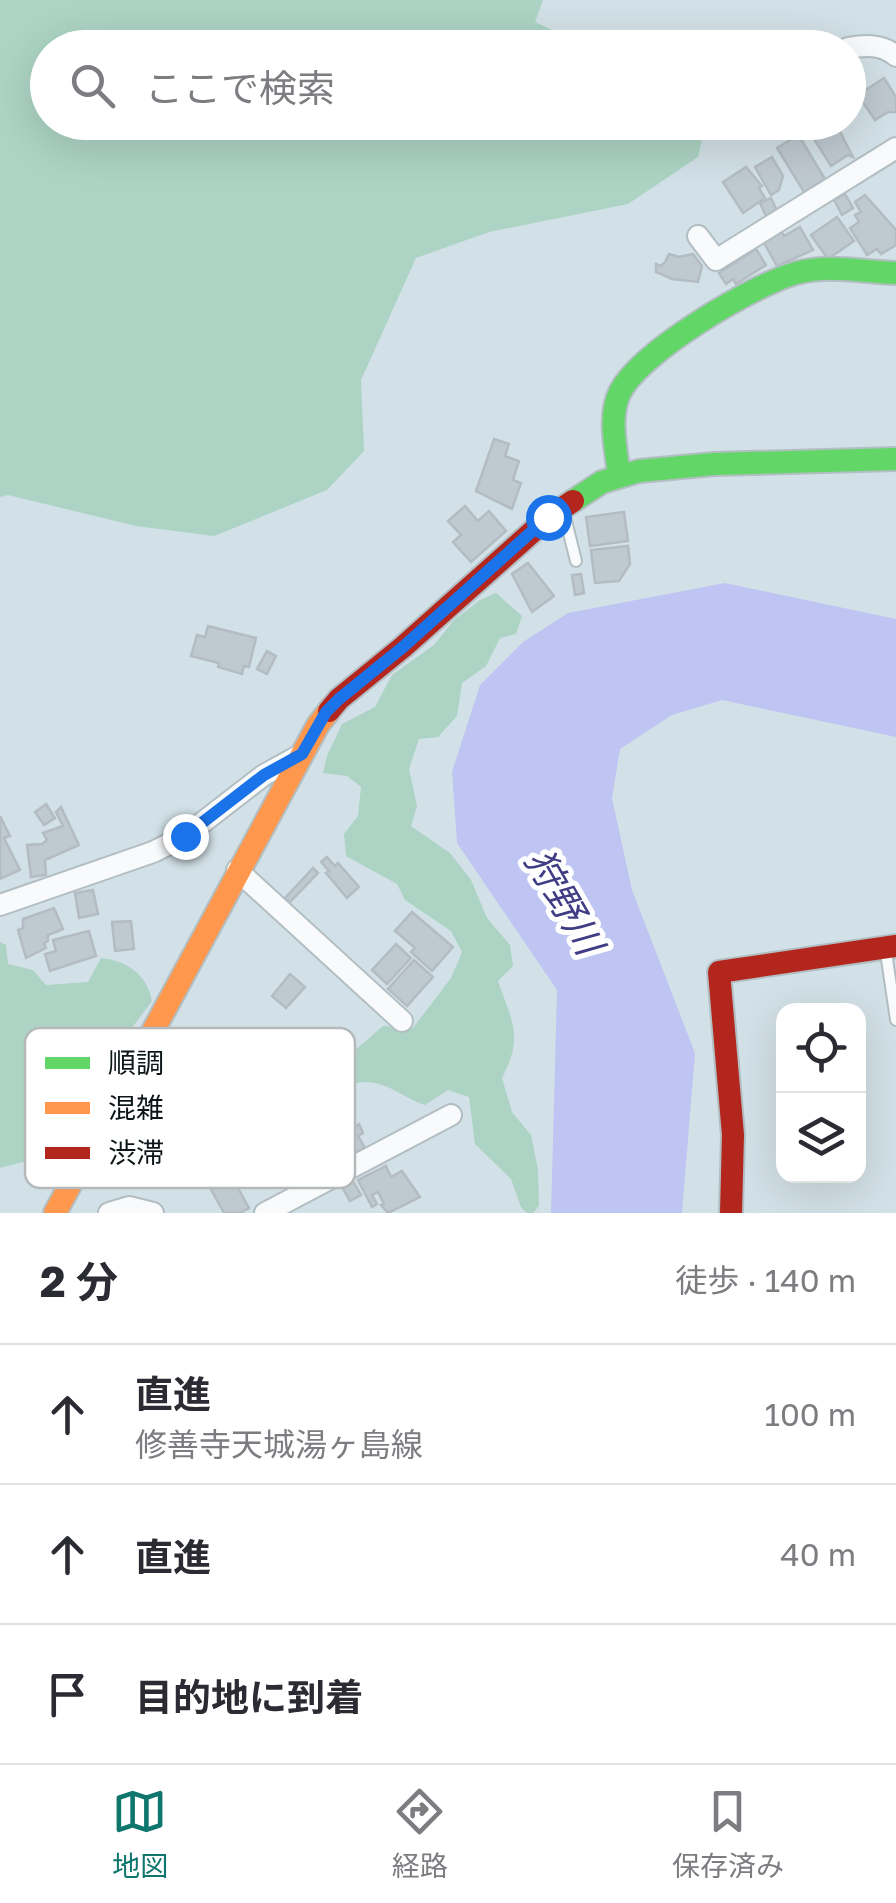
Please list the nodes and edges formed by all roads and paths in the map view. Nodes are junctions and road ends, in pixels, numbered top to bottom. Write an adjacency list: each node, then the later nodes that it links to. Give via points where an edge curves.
1 (866, 45): 2 (street)
2 (896, 56)
3 (896, 148): 4 (street, via 716,260)
4 (698, 236)
5 (896, 273): 7 (main road, via 798,272 724,306 630,376 619,393)
6 (896, 459): 7 (main road, via 714,464)
7 (619, 476): 8 (main road)
8 (562, 507): 9 (lane); 10 (main road, via 339,699)
9 (576, 562)
10 (302, 754): 11 (main road); 12 (street, via 153,852)
11 (238, 870): 15 (street); 16 (main road)
12 (0, 905)
13 (891, 946): 14 (lane); 25 (main road, via 719,972 733,1134)
14 (896, 1020)
15 (402, 1021)
16 (155, 1028)
17 (452, 1115): 18 (street)
18 (355, 1166)
19 (69, 1188): 21 (main road)
20 (313, 1188): 24 (street)
21 (55, 1213)
22 (109, 1213): 23 (street, via 128,1207)
23 (153, 1213)
24 (265, 1213)
25 (731, 1213)

